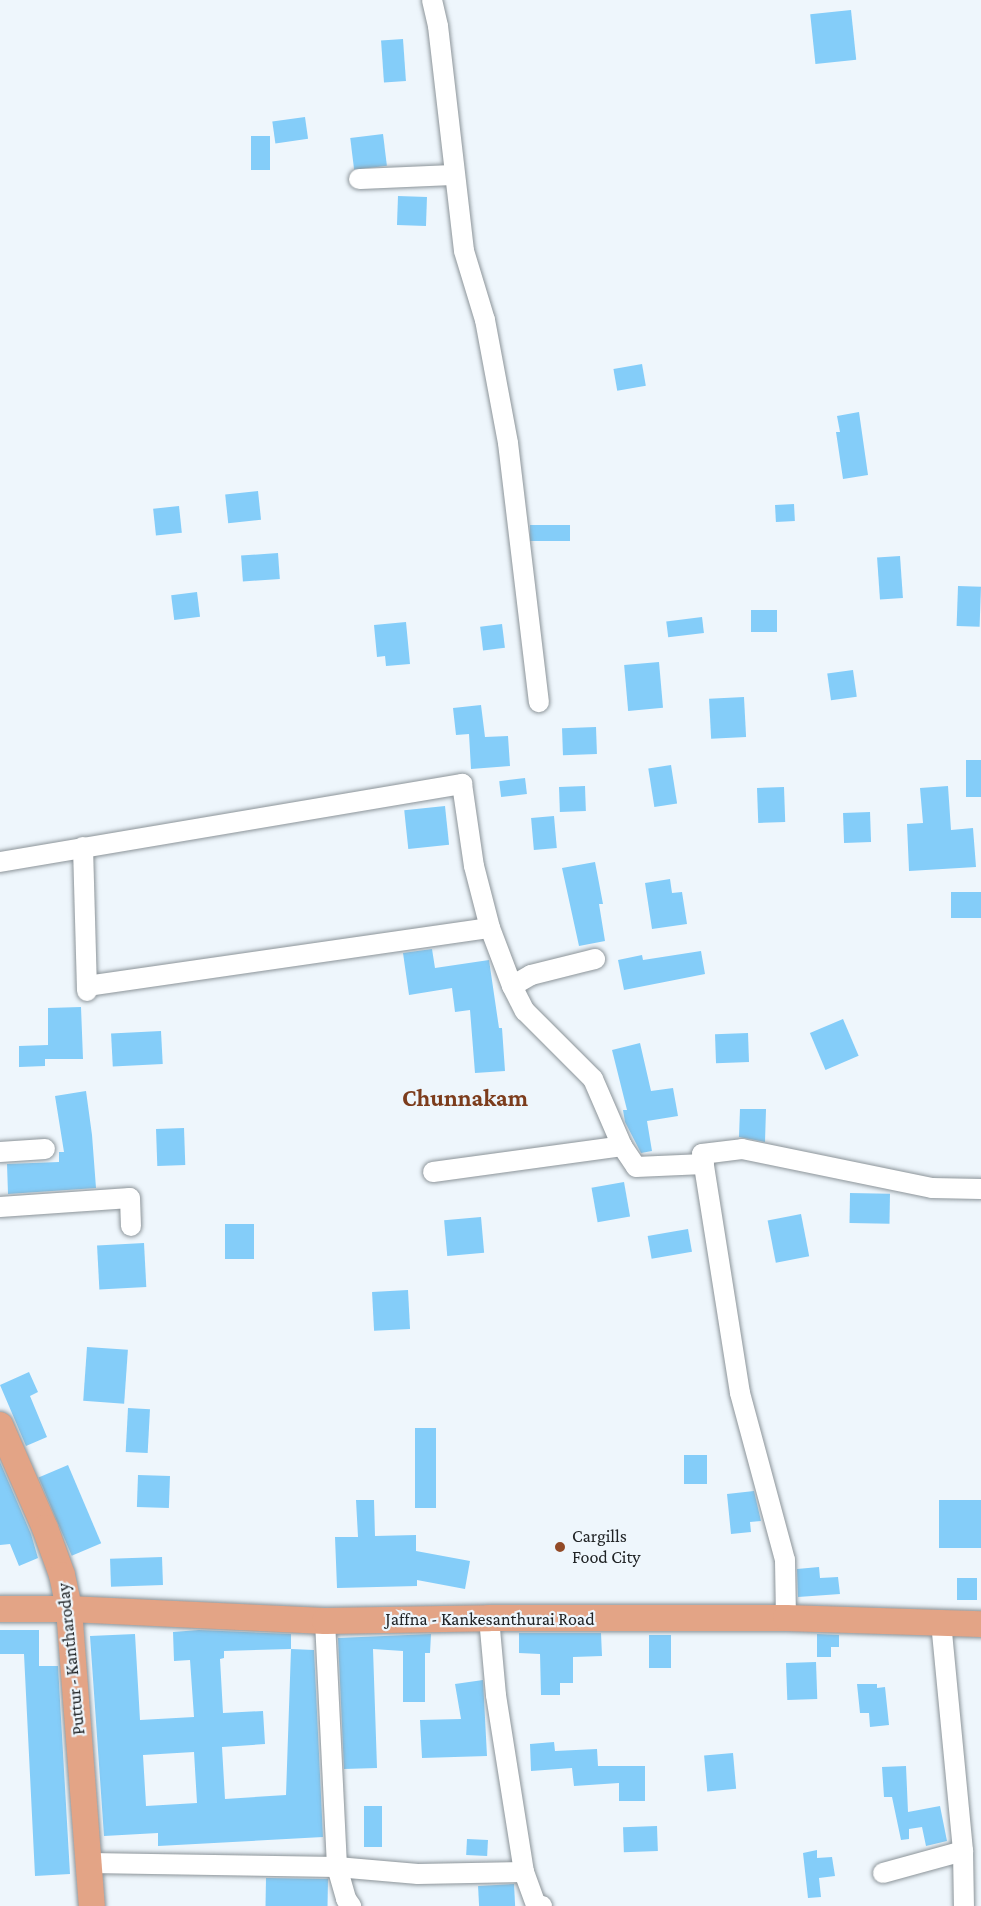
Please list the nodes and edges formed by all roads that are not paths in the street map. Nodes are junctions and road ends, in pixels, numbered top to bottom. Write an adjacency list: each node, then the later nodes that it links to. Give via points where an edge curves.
1 (432, 0): 2 (street)
2 (454, 175): 3 (street); 4 (street, via 465,251 485,320 508,443)
3 (359, 179)
4 (538, 702)
5 (83, 847): 6 (street); 7 (street, via 462,784 474,866); 7 (street, via 87,989)
6 (0, 862)
7 (490, 928): 9 (street)
8 (594, 959): 9 (street, via 531,975)
9 (512, 986): 10 (street, via 525,1011 593,1079)
10 (622, 1146): 13 (street, via 636,1167); 14 (street)
11 (45, 1149): 12 (street)
12 (0, 1152)
13 (704, 1164): 15 (street, via 702,1154 742,1149 932,1188); 22 (street, via 740,1393 786,1560)
14 (433, 1172)
15 (981, 1189)
16 (0, 1207): 17 (street, via 130,1198)
17 (131, 1226)
18 (0, 1425): 20 (main road, Puttur - Kantharoday, via 45,1528)
19 (0, 1609): 20 (main road, Jaffna - Kankesanthurai Road)
20 (69, 1609): 23 (main road, Jaffna - Kankesanthurai Road); 27 (main road, Puttur - Kantharoday)
21 (489, 1618): 22 (main road, Jaffna - Kankesanthurai Road); 23 (main road, Jaffna - Kankesanthurai Road); 29 (street, via 496,1695)
22 (786, 1618): 24 (main road, Jaffna - Kankesanthurai Road)
23 (325, 1621): 28 (street)
24 (941, 1622): 25 (main road, Jaffna - Kankesanthurai Road); 26 (street)
25 (981, 1624)
26 (963, 1851): 30 (street); 34 (street)
27 (90, 1863): 28 (street); 31 (main road, Puttur - Kantharoday)
28 (337, 1867): 29 (street, via 418,1874); 32 (street)
29 (524, 1872): 33 (street, via 536,1905)
30 (883, 1873)
31 (92, 1906)
32 (351, 1906)
33 (542, 1906)
34 (964, 1906)

